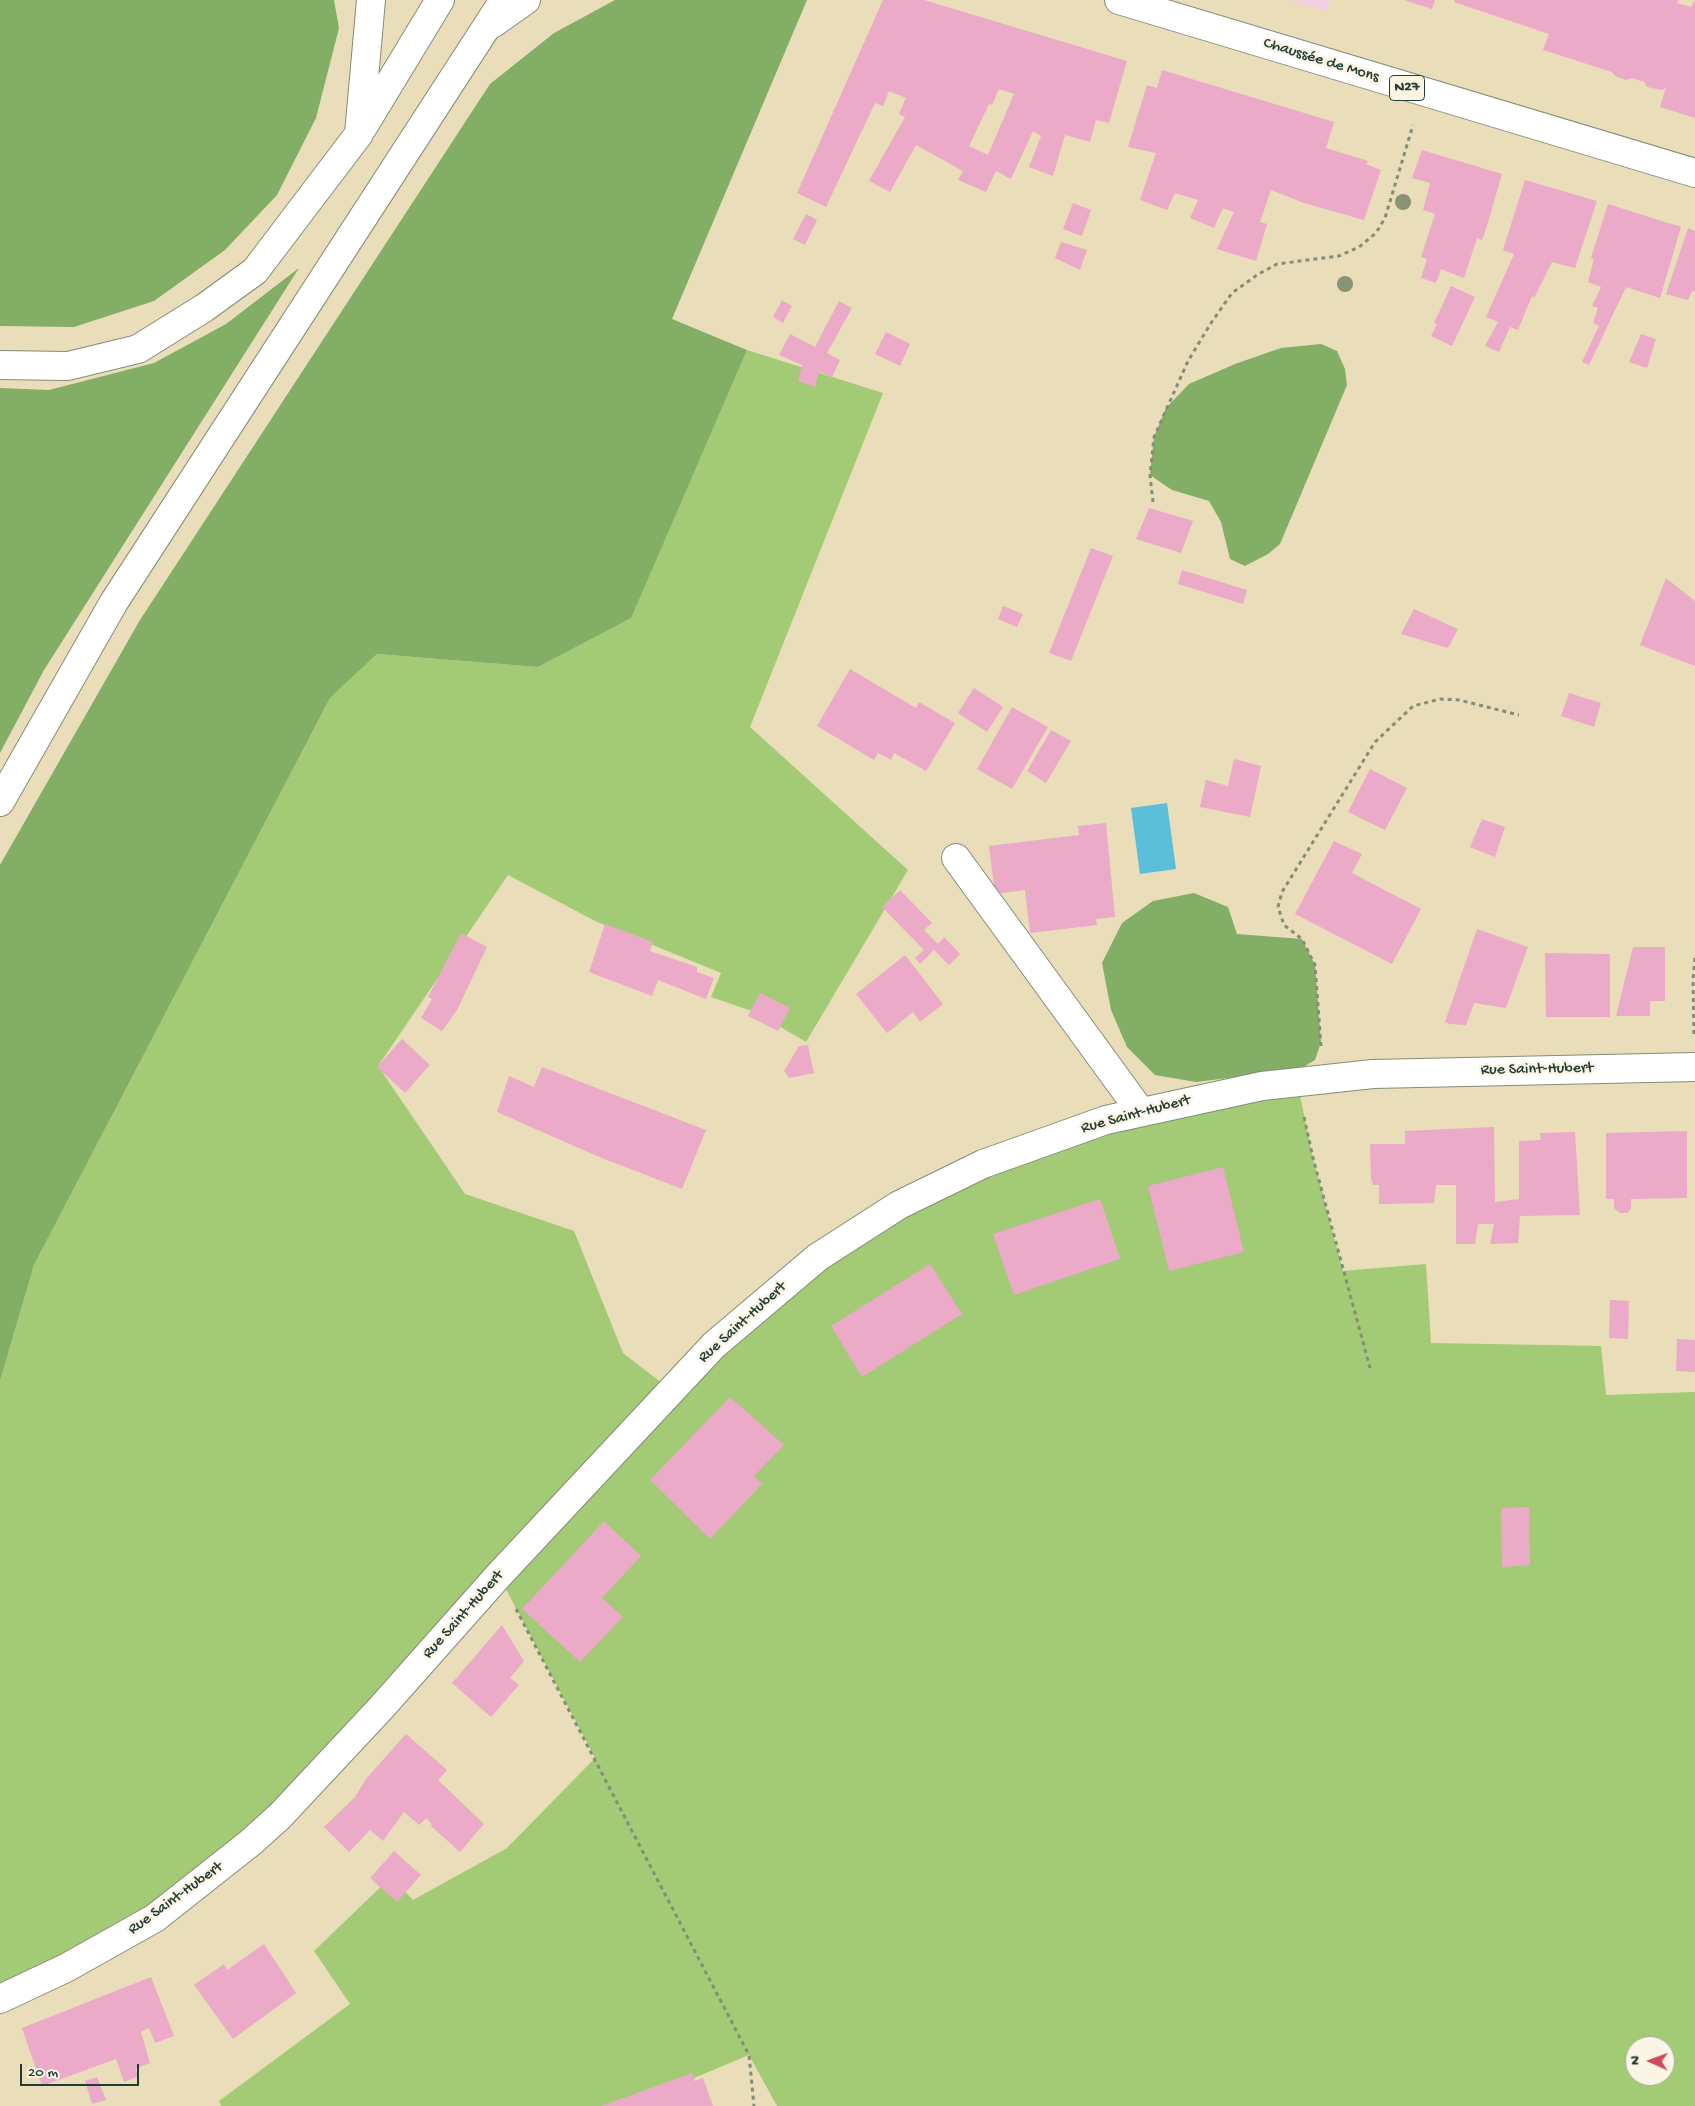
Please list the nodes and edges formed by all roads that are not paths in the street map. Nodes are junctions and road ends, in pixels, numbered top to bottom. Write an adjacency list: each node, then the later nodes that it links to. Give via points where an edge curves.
1 (371, 0): 7 (main road)
2 (440, 0): 7 (main road)
3 (504, 0): 6 (main road)
4 (526, 0): 6 (main road)
5 (1136, 2): 8 (main road, Chaussée de Mons / N27)
6 (488, 26): 10 (main road, via 114,602)
7 (359, 134): 9 (main road, via 255,271 204,308 138,349 68,366)
8 (1695, 173)
9 (0, 365)
10 (0, 802)
11 (956, 858): 13 (main road)
12 (1695, 1067): 13 (main road, Rue Saint-Hubert, via 1374,1074 1225,1093)
13 (1141, 1112): 14 (main road, Rue Saint-Hubert, via 1106,1120 983,1164 899,1205 818,1257 714,1345 499,1575 382,1708 250,1844 155,1918 74,1965)
14 (0, 1999)

